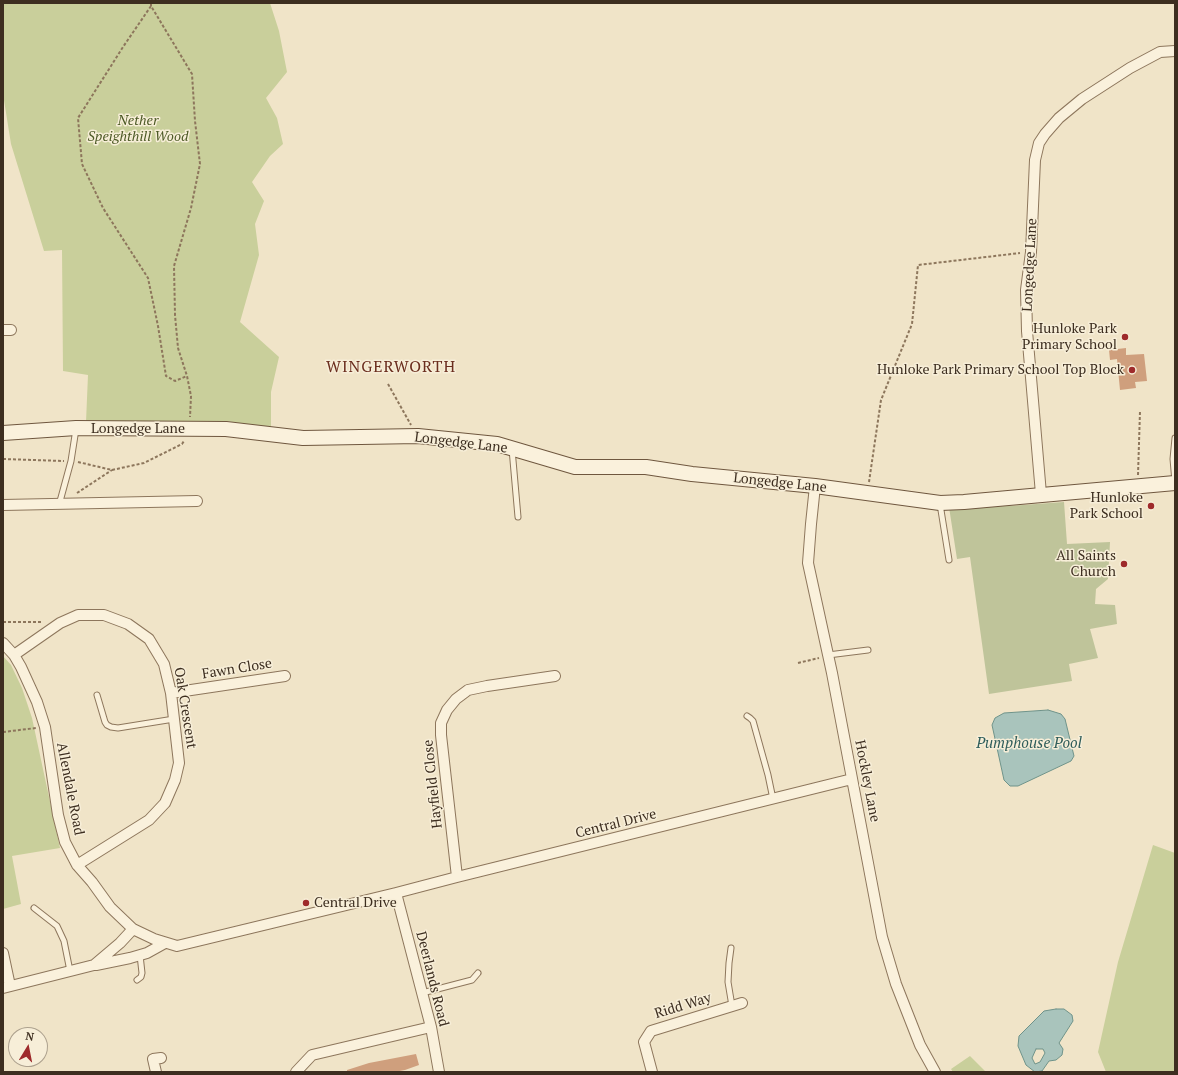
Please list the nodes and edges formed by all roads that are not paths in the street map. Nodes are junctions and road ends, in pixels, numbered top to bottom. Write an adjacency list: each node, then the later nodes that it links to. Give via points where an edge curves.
1 (1175, 51): 8 (street, Longedge Lane, via 1160,52 1082,99 1059,118 1039,143 1035,160 1031,252 1026,290)
2 (76, 428): 3 (street, Longedge Lane); 5 (street, Longedge Lane, via 226,429 303,438 418,436 497,444); 12 (lane)
3 (3, 433)
4 (1175, 438): 6 (lane)
5 (512, 448): 7 (street, Longedge Lane, via 575,468 646,467); 13 (lane)
6 (1175, 483): 8 (street)
7 (815, 486): 10 (street, Longedge Lane); 18 (street, Hockley Lane, via 808,563)
8 (1041, 494): 10 (street, Longedge Lane)
9 (197, 501): 12 (street)
10 (940, 502): 14 (lane)
11 (3, 505): 12 (street)
12 (60, 505)
13 (518, 517)
14 (950, 560)
15 (3, 643): 17 (street, Allendale Road)
16 (868, 650): 18 (lane)
17 (14, 655): 21 (street, Oak Crescent, via 60,623 78,615 104,615 128,624 149,639 164,664); 27 (street, Allendale Road, via 37,702 45,727 60,821 65,842)
18 (828, 655): 25 (street, Hockley Lane)
19 (285, 676): 21 (street, Fawn Close)
20 (555, 676): 28 (street, Hayfield Close, via 468,690 447,710 441,723 441,735)
21 (171, 693): 24 (street, Oak Crescent)
22 (97, 695): 24 (lane, via 105,722 111,727)
23 (747, 716): 26 (lane, via 753,721)
24 (174, 719): 27 (street, Oak Crescent, via 179,763 165,803 149,820)
25 (852, 779): 26 (street, Central Drive); 50 (street, Hockley Lane, via 882,937 896,984 920,1044)
26 (773, 799): 28 (street, Central Drive)
27 (77, 865): 31 (street, Allendale Road, via 110,907)
28 (457, 877): 29 (street, Central Drive)
29 (396, 893): 33 (street, Central Drive); 42 (street, Deerlands Road)
30 (34, 908): 38 (lane, via 57,926 64,941)
31 (133, 929): 32 (street, Allendale Road); 37 (street)
32 (165, 943): 33 (street, Allendale Road); 36 (street)
33 (177, 946)
34 (731, 948): 43 (lane, via 728,982)
35 (3, 953): 41 (street)
36 (140, 955): 37 (street); 40 (lane, via 142,973)
37 (94, 965): 38 (street)
38 (70, 971): 41 (street)
39 (478, 973): 42 (lane, via 472,980)
40 (137, 980)
41 (7, 987)
42 (422, 993): 44 (street, Deerlands Road)
43 (737, 1004): 49 (street, Ridd Way, via 651,1031 644,1042)
44 (431, 1028): 47 (street, via 312,1055); 48 (street, Deerlands Road)
45 (161, 1058): 46 (street, via 153,1059)
46 (156, 1072)
47 (296, 1072)
48 (438, 1072)
49 (652, 1072)
50 (935, 1072)

